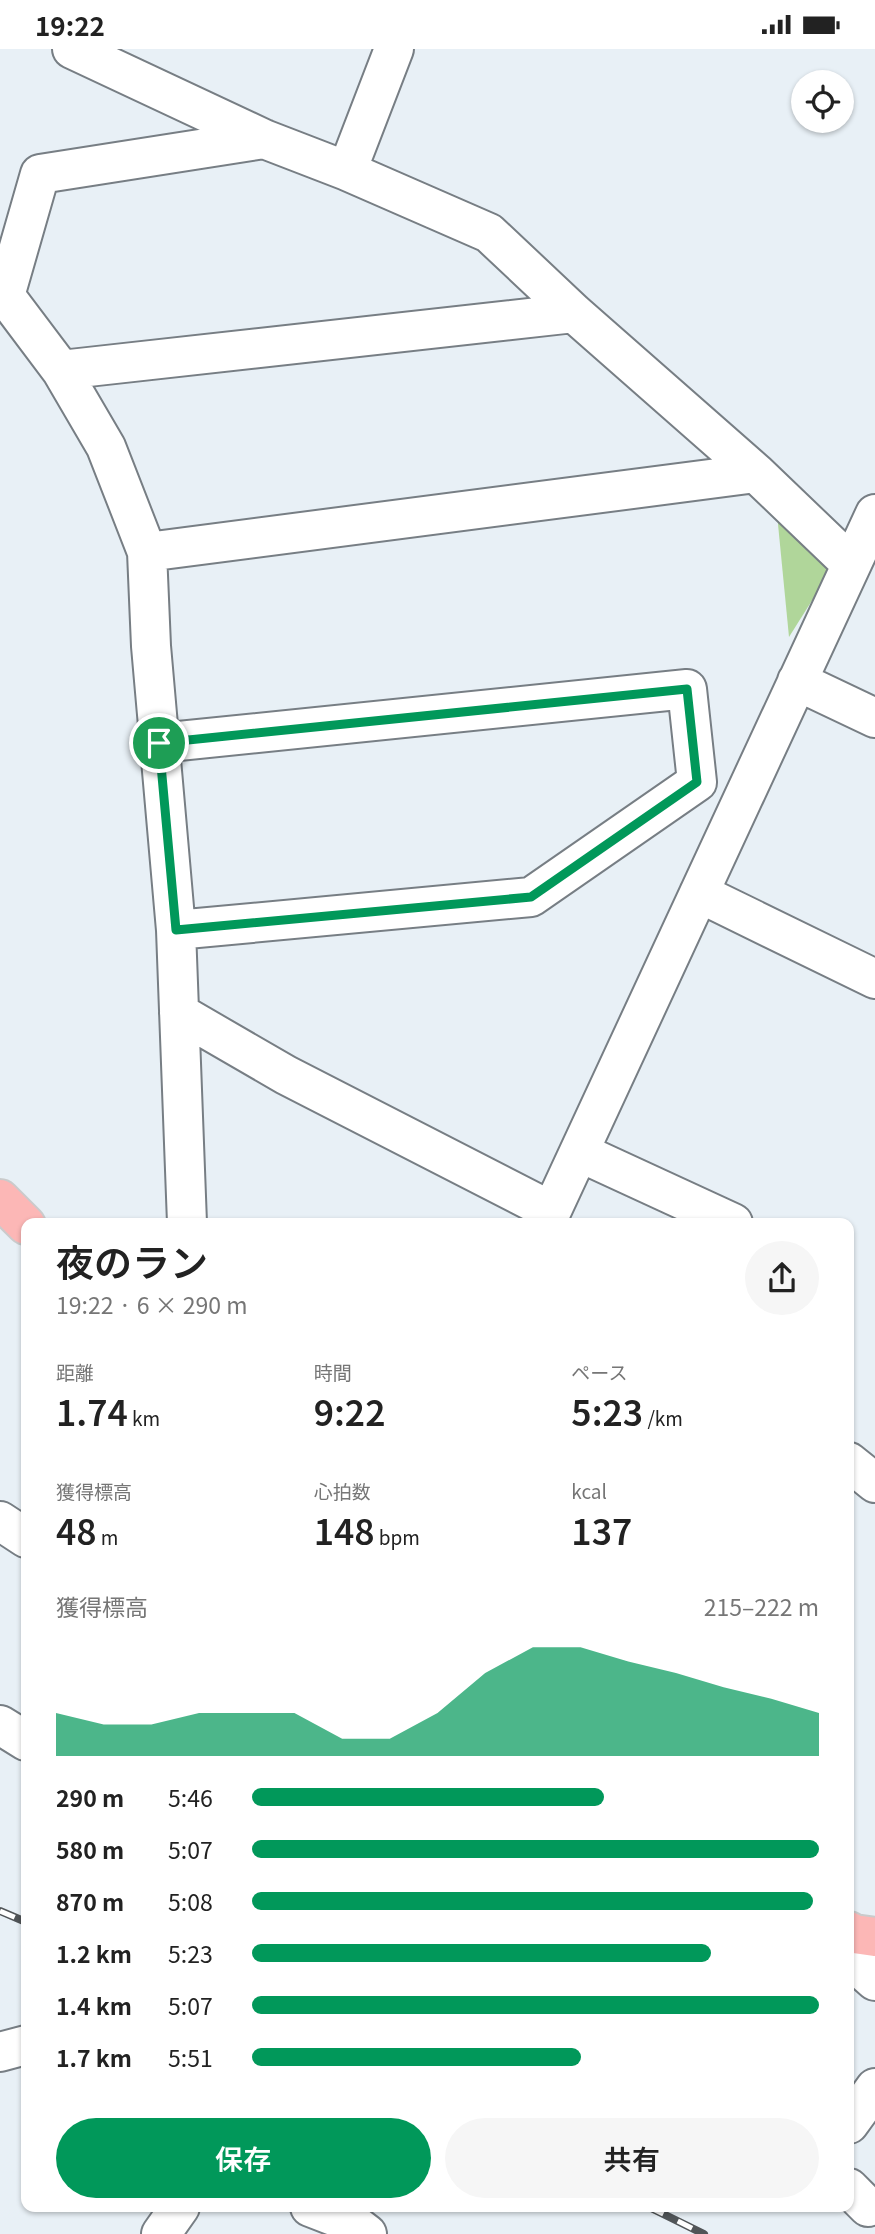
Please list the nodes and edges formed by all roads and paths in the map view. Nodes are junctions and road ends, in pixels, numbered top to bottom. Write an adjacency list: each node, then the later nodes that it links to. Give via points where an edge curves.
1 (72, 49): 3 (street)
2 (394, 49): 4 (street)
3 (264, 139): 4 (street); 5 (street, via 40,174)
4 (347, 171): 6 (street, via 489,233)
5 (3, 293): 7 (street)
6 (574, 313): 7 (street); 8 (street)
7 (61, 370): 10 (street, via 106,447)
8 (756, 473): 10 (street); 11 (street)
9 (875, 514): 11 (street)
10 (147, 552): 14 (street)
11 (851, 564): 12 (street)
12 (797, 681): 13 (street); 16 (street)
13 (875, 718)
14 (159, 743): 15 (street, via 687,689); 18 (street)
15 (697, 782): 16 (street); 18 (street, via 531,897)
16 (737, 810): 17 (street)
17 (699, 894): 19 (street); 21 (street)
18 (176, 930): 20 (street)
19 (875, 979)
20 (179, 1013): 23 (street); 24 (street)
21 (579, 1152): 23 (street); 25 (street)
22 (0, 1199): 26 (main road)
23 (548, 1217)
24 (187, 1218)
25 (722, 1218)
26 (21, 1220)
27 (854, 1466): 28 (street)
28 (875, 1483)
29 (0, 1521): 30 (street)
30 (21, 1535)
31 (855, 1941): 32 (street)
32 (875, 1982)
33 (21, 2046): 34 (street)
34 (0, 2052)
35 (875, 2088): 36 (street)
36 (854, 2118)
37 (176, 2212): 40 (street)
38 (320, 2212): 39 (street)
39 (356, 2231)
40 (161, 2234)

